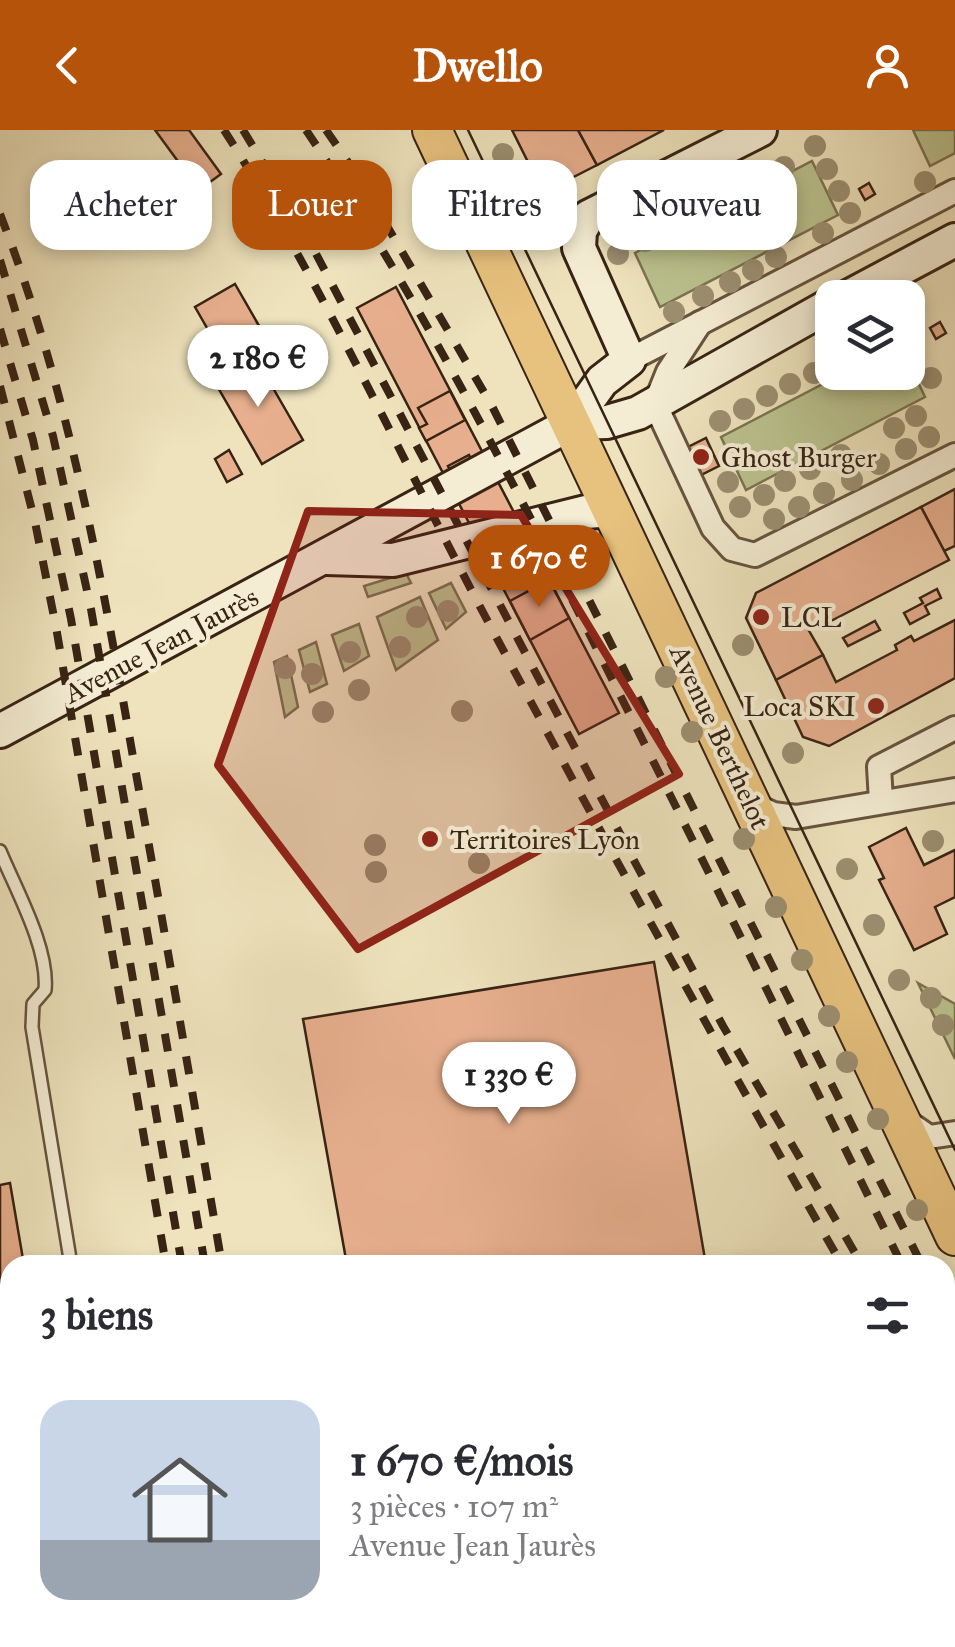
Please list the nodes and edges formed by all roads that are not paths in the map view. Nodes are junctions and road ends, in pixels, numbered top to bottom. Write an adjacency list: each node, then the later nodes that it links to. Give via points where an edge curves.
1 (432, 130): 10 (main road, Avenue Berthelot)
2 (760, 130): 8 (main road, via 588,217 580,231 579,248)
3 (955, 191): 7 (street, Avenue Jean Jaurès)
4 (955, 240): 5 (main road)
5 (880, 280)
6 (815, 314): 9 (main road, Avenue Jean Jaurès)
7 (700, 323): 8 (street, Avenue Jean Jaurès); 9 (street, Avenue Jean Jaurès)
8 (629, 360): 10 (main road, Avenue Jean Jaurès, via 602,381)
9 (655, 404): 10 (main road, Avenue Jean Jaurès, via 607,422); 11 (street, via 712,528 732,550 755,556)
10 (572, 424): 12 (main road, Avenue Berthelot); 13 (main road, Avenue Jean Jaurès)
11 (955, 455)
12 (612, 510): 13 (main road, Avenue Jean Jaurès, via 393,560); 18 (main road, Avenue Berthelot)
13 (322, 558): 15 (main road, Avenue Jean Jaurès)
14 (955, 728): 17 (street, via 879,767)
15 (0, 731)
16 (955, 790): 17 (street)
17 (881, 801): 18 (street, via 796,817)
18 (750, 803): 20 (main road, Avenue Berthelot)
19 (0, 851): 23 (lane, via 45,969 46,990 33,1004 32,1027)
20 (896, 1112): 21 (street, via 929,1137); 22 (main road, Avenue Berthelot)
21 (955, 1133)
22 (955, 1236)
23 (69, 1255)

